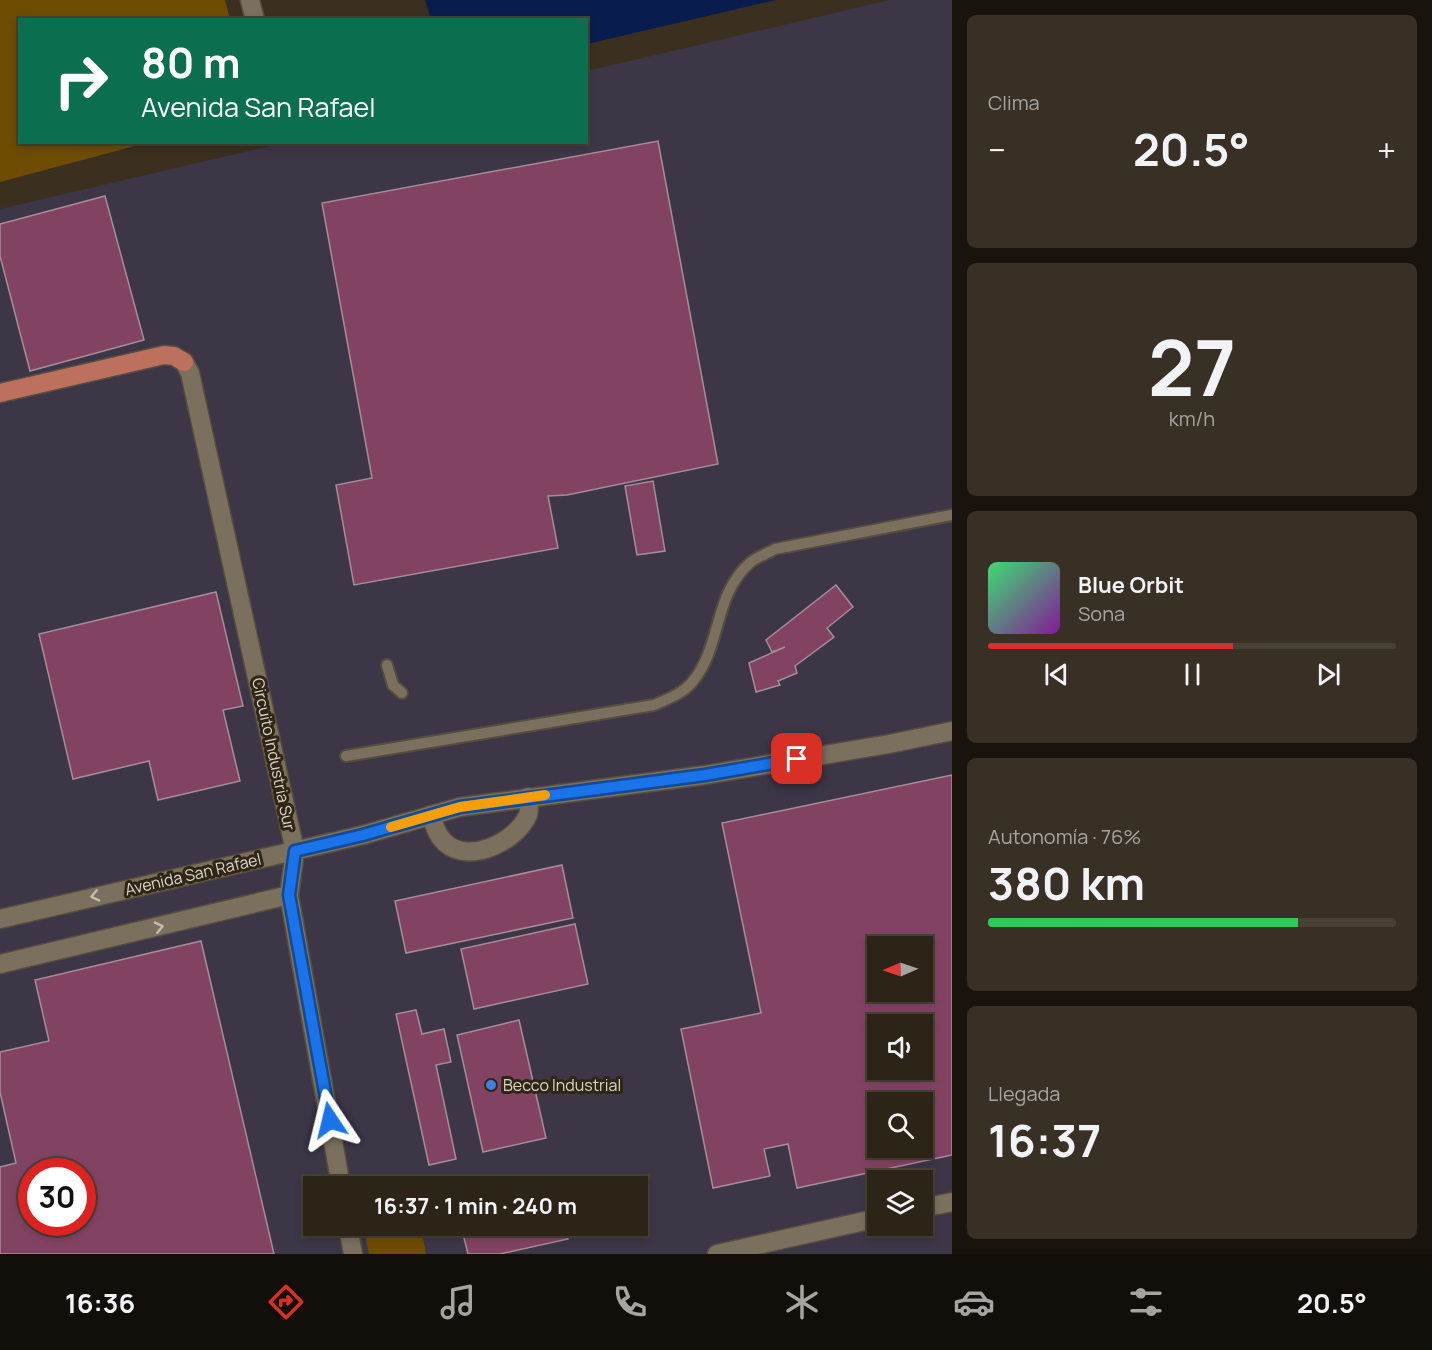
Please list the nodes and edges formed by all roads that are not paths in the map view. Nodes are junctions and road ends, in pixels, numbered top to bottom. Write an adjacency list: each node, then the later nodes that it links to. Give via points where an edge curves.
1 (250, 0): 2 (street)
2 (254, 18)
3 (184, 362): 4 (highway, via 164,355); 12 (street, Circuito Industria Sur, via 190,373)
4 (0, 393)
5 (952, 515): 9 (lane, via 775,549 751,562 723,603 707,659 693,682 654,705)
6 (387, 664): 7 (lane, via 393,685)
7 (402, 693)
8 (952, 731): 10 (street, Avenida San Rafael, via 705,775)
9 (346, 756)
10 (528, 797): 11 (street, Avenida San Rafael); 11 (street, via 529,813 517,833 475,853 455,849 440,837)
11 (431, 815): 12 (street, Avenida San Rafael)
12 (295, 851): 13 (street, Circuito Industria Sur); 14 (street, Avenida San Rafael, one-way to 14)
13 (289, 895): 15 (street, one-way to 13); 16 (street, Circuito Industria Sur)
14 (0, 919)
15 (0, 964)
16 (339, 1176)
17 (952, 1202): 18 (street)
18 (933, 1206)
19 (867, 1220): 22 (street)
20 (350, 1236): 21 (street)
21 (353, 1254)
22 (717, 1254)

